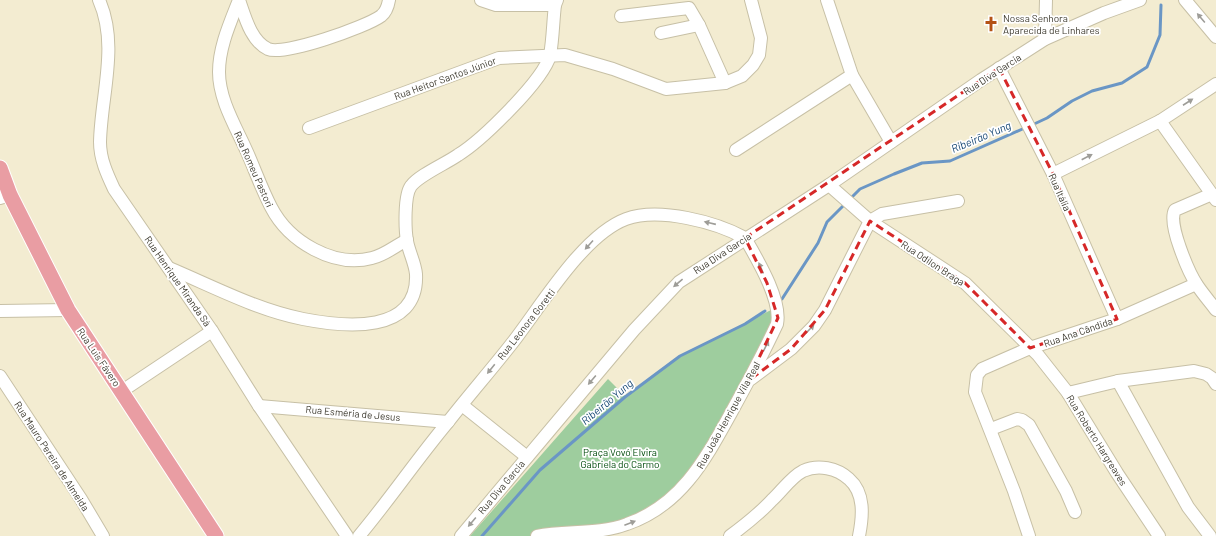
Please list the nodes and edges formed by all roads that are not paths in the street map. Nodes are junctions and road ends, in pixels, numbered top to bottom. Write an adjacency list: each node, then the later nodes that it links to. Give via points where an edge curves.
1 (99, 0): 35 (street, Rua Henrique Miranda Sá, via 108,38 107,80 100,143 103,163 114,189)
2 (239, 0): 3 (street, via 252,32 260,44 269,49 284,50 364,26 383,14); 34 (street, Rua Romeu Pastori, via 223,43 219,74 223,95 272,209 286,228 302,241 322,254 339,260 357,261 373,258)
3 (389, 0)
4 (481, 0): 10 (street)
5 (751, 0): 20 (street, Rua Heitor Santos Júnior, via 761,38 759,55 742,76)
6 (828, 0): 19 (street)
7 (1046, 0): 16 (street)
8 (1140, 0): 16 (street, Rua Diva Garcia)
9 (1185, 0): 15 (street, one-way to 9)
10 (497, 2): 11 (street)
11 (556, 2): 17 (street)
12 (621, 16): 13 (street, via 686,8 691,10)
13 (699, 25): 14 (street); 20 (street)
14 (661, 33)
15 (1216, 37)
16 (1045, 40): 18 (street, Rua Diva Garcia)
17 (550, 55): 20 (street, Rua Heitor Santos Júnior, via 584,59 666,89); 23 (street, Rua Heitor Santos Júnior, via 504,58 486,62); 34 (street, via 540,73 495,126 460,154 410,186 406,208)
18 (999, 68): 24 (street, Rua Diva Garcia); 27 (street, Rua Itália)
19 (852, 75): 24 (street); 25 (street)
20 (725, 83)
21 (1216, 84): 22 (street, one-way to 21)
22 (1160, 120): 27 (street, one-way to 22); 30 (street)
23 (308, 128)
24 (891, 142): 28 (street, Rua Diva Garcia)
25 (736, 150)
26 (0, 168): 29 (main road, Rua Luis Fávero)
27 (1052, 174): 40 (street, Rua Itália)
28 (829, 185): 32 (street, Rua Odilon Braga); 33 (street, Rua Diva Garcia)
29 (5, 196): 37 (main road, Rua Luis Fávero)
30 (1214, 197): 36 (street, via 1173,212 1178,242)
31 (958, 201): 32 (street, via 882,214)
32 (870, 222): 42 (street, Rua Odilon Braga, via 964,283); 44 (street, one-way to 32, via 791,349 814,326 825,310)
33 (745, 238): 44 (street, Rua João Henrique Vila Real, one-way to 33, via 777,324 778,312 770,288); 49 (street, Rua Leonora Goretti, one-way to 49, via 718,225 657,215 625,219 609,228 593,240 567,271); 53 (street, Rua Diva Garcia, one-way to 53, via 678,282)
34 (407, 240): 35 (street, via 416,272 412,299 395,317 381,322 339,324 302,319 263,307)
35 (169, 268): 41 (street, Rua Henrique Miranda Sá)
36 (1196, 284): 38 (street); 40 (street, Rua Ana Cândida)
37 (68, 310): 39 (street); 47 (main road, Rua Luis Fávero)
38 (1216, 310)
39 (0, 311)
40 (1117, 319): 42 (street, Rua Ana Cândida)
41 (212, 331): 47 (street); 50 (street, Rua Henrique Miranda Sá)
42 (1030, 348): 48 (street, Rua Roberto Hargreaves); 52 (street, Rua Ana Cândida, via 982,369 977,375 975,392)
43 (0, 376): 55 (street, Rua Mauro Pereira de Almeida)
44 (748, 381): 60 (street, Rua João Henrique Vila Real, one-way to 44, via 567,532 599,532 638,520 661,506 694,476)
45 (1118, 381): 46 (street, via 1194,371 1206,374); 48 (street); 65 (street, via 1188,507)
46 (1216, 384)
47 (122, 391): 56 (main road, Rua Luis Fávero)
48 (1068, 393): 64 (street, Rua Roberto Hargreaves)
49 (462, 405): 51 (street, Rua Leonora Goretti); 53 (street)
50 (259, 406): 51 (street, Rua Esméria de Jesus); 57 (street, Rua Henrique Miranda Sá)
51 (448, 422): 58 (street, Rua Leonora Goretti)
52 (991, 429): 54 (street, via 1017,419 1028,425 1063,485); 63 (street)
53 (527, 456): 59 (street, Rua Diva Garcia, one-way to 59)
54 (1075, 512)
55 (103, 536)
56 (216, 536)
57 (347, 536)
58 (359, 536)
59 (461, 536)
60 (537, 536)
61 (730, 536): 62 (street, via 751,520 788,482 804,471 823,467 842,473 854,484 861,500)
62 (859, 536)
63 (1030, 536)
64 (1159, 536)
65 (1210, 536)

